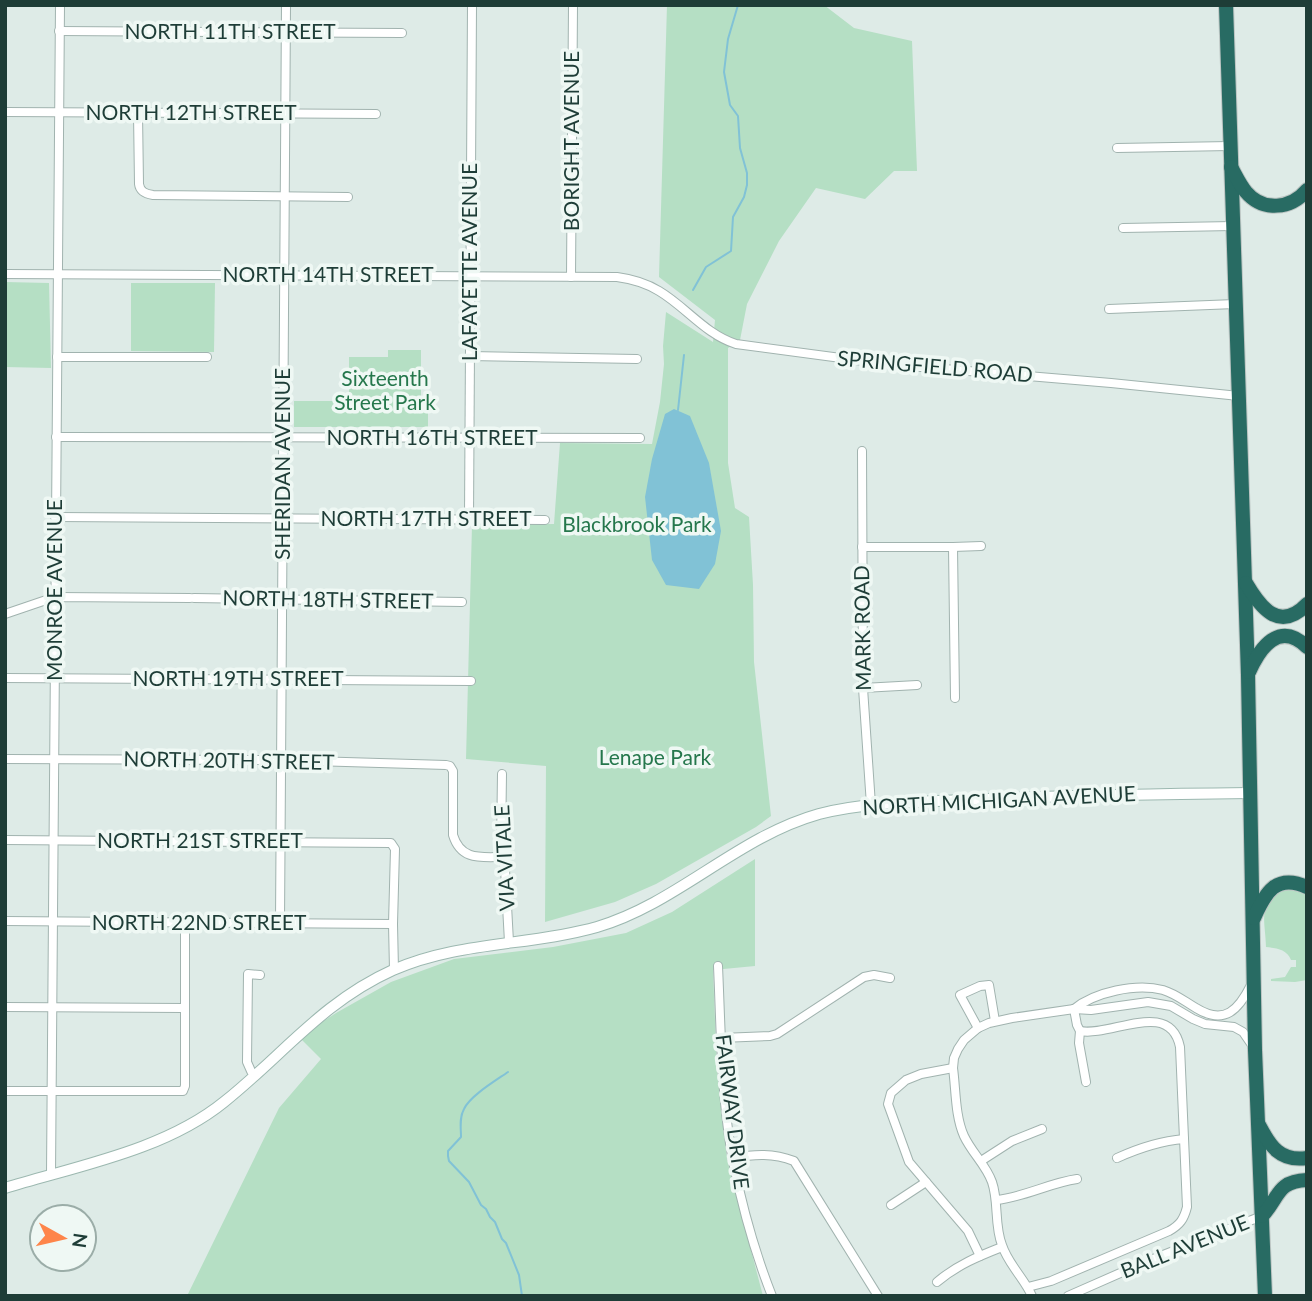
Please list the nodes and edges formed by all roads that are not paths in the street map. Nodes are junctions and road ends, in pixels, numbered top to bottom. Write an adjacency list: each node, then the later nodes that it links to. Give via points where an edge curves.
1 (60, 5): 6 (street, MONROE AVENUE)
2 (286, 5): 7 (street, SHERIDAN AVENUE)
3 (472, 5): 25 (street, LAFAYETTE AVENUE)
4 (573, 5): 26 (street, BORIGHT AVENUE)
5 (1226, 5): 14 (highway)
6 (59, 31): 7 (street, NORTH 11TH STREET); 10 (street, MONROE AVENUE)
7 (286, 32): 8 (street, NORTH 11TH STREET); 12 (street, SHERIDAN AVENUE)
8 (402, 33)
9 (5, 112): 10 (street, NORTH 12TH STREET)
10 (59, 112): 11 (street, NORTH 12TH STREET); 23 (street, MONROE AVENUE)
11 (138, 113): 12 (street, NORTH 12TH STREET); 18 (street, via 143,192)
12 (285, 114): 13 (street, NORTH 12TH STREET); 18 (street, SHERIDAN AVENUE)
13 (376, 114)
14 (1230, 146): 15 (street); 16 (highway)
15 (1117, 148)
16 (1230, 166): 17 (highway, via 1245,191 1262,204 1284,205); 20 (highway)
17 (1307, 190)
18 (285, 196): 19 (street); 24 (street, SHERIDAN AVENUE)
19 (348, 197)
20 (1233, 226): 21 (street); 28 (highway)
21 (1123, 228)
22 (5, 274): 23 (street, NORTH 14TH STREET)
23 (57, 274): 24 (street, NORTH 14TH STREET); 31 (street, MONROE AVENUE)
24 (284, 275): 25 (street, NORTH 14TH STREET); 36 (street, SHERIDAN AVENUE)
25 (470, 276): 26 (street, NORTH 14TH STREET); 30 (street, LAFAYETTE AVENUE)
26 (571, 277): 27 (street, NORTH 14TH STREET, via 617,278)
27 (650, 285): 34 (street, SPRINGFIELD ROAD, via 715,334 736,344 886,365)
28 (1235, 304): 29 (street); 34 (highway)
29 (1109, 309)
30 (470, 356): 33 (street); 37 (street, LAFAYETTE AVENUE)
31 (57, 357): 32 (street); 35 (street, MONROE AVENUE)
32 (207, 357)
33 (637, 359)
34 (1238, 396): 47 (highway)
35 (56, 437): 36 (street, NORTH 16TH STREET); 40 (street, MONROE AVENUE)
36 (283, 437): 37 (street, NORTH 16TH STREET); 41 (street, SHERIDAN AVENUE)
37 (469, 438): 38 (street, NORTH 16TH STREET); 42 (street, LAFAYETTE AVENUE)
38 (640, 438)
39 (862, 451): 45 (street, MARK ROAD)
40 (55, 517): 41 (street, NORTH 17TH STREET); 48 (street, MONROE AVENUE)
41 (283, 518): 42 (street, NORTH 17TH STREET); 49 (street, SHERIDAN AVENUE)
42 (469, 519): 43 (street, NORTH 17TH STREET)
43 (545, 520)
44 (981, 546): 46 (street)
45 (862, 547): 46 (street); 60 (street, MARK ROAD)
46 (953, 547): 61 (street)
47 (1245, 582): 51 (highway, via 1271,614 1290,615); 54 (highway)
48 (55, 597): 49 (street, NORTH 18TH STREET); 52 (street, NORTH 18TH STREET); 56 (street, MONROE AVENUE)
49 (282, 598): 50 (street, NORTH 18TH STREET); 57 (street, SHERIDAN AVENUE)
50 (462, 602)
51 (1307, 604)
52 (5, 614)
53 (1307, 647): 54 (highway, via 1293,638 1274,638 1257,655)
54 (1248, 675): 66 (highway)
55 (5, 678): 56 (street, NORTH 19TH STREET)
56 (54, 678): 57 (street, NORTH 19TH STREET); 63 (street, MONROE AVENUE)
57 (282, 679): 58 (street, NORTH 19TH STREET); 64 (street, SHERIDAN AVENUE)
58 (471, 681)
59 (916, 685): 60 (street)
60 (863, 688): 67 (street, MARK ROAD)
61 (955, 698)
62 (5, 759): 63 (street, NORTH 20TH STREET)
63 (53, 759): 64 (street, NORTH 20TH STREET); 69 (street, MONROE AVENUE)
64 (281, 760): 70 (street, SHERIDAN AVENUE); 71 (street, NORTH 20TH STREET, via 446,765 453,771 456,843 470,856)
65 (502, 774): 71 (street, VIA VITALE)
66 (1250, 793): 67 (street, NORTH MICHIGAN AVENUE); 73 (highway)
67 (871, 805): 79 (street, NORTH MICHIGAN AVENUE, via 818,815 763,836 666,897 620,919 568,934)
68 (5, 840): 69 (street, NORTH 21ST STREET)
69 (53, 840): 70 (street, NORTH 21ST STREET); 75 (street, MONROE AVENUE)
70 (281, 841): 77 (street, SHERIDAN AVENUE); 78 (street, NORTH 21ST STREET, via 391,843 395,849)
71 (503, 857): 79 (street, VIA VITALE)
72 (1307, 887): 73 (highway, via 1290,882 1272,888)
73 (1252, 921): 84 (highway)
74 (5, 922): 75 (street, NORTH 22ND STREET)
75 (52, 922): 76 (street, NORTH 22ND STREET); 86 (street, MONROE AVENUE)
76 (185, 923): 77 (street, NORTH 22ND STREET); 87 (street)
77 (280, 923): 78 (street, NORTH 22ND STREET)
78 (393, 923): 81 (street)
79 (509, 942): 81 (street, NORTH MICHIGAN AVENUE, via 446,953)
80 (718, 967): 92 (street, FAIRWAY DRIVE)
81 (394, 970): 95 (street, NORTH MICHIGAN AVENUE, via 332,1006)
82 (260, 975): 95 (street, via 248,974 247,1062)
83 (890, 978): 92 (street, via 864,977 777,1034)
84 (1254, 980): 88 (street, via 1238,1008 1224,1014 1207,1013 1179,996 1149,988 1095,997); 93 (highway)
85 (5, 1007): 86 (street)
86 (51, 1007): 87 (street); 98 (street, MONROE AVENUE)
87 (184, 1008): 98 (street, via 183,1091)
88 (1074, 1009): 89 (street); 91 (street); 93 (street, via 1148,1002 1171,1006 1201,1023 1237,1028)
89 (995, 1021): 90 (street); 90 (street, via 989,985 969,990 960,996)
90 (978, 1028): 94 (street, via 958,1049)
91 (1080, 1031): 96 (street); 101 (street, via 1147,1022 1169,1026 1180,1047)
92 (721, 1038): 102 (street, FAIRWAY DRIVE)
93 (1255, 1051): 99 (highway)
94 (953, 1068): 105 (street, via 960,1127); 109 (street, via 906,1080 889,1098 904,1152)
95 (254, 1075): 106 (street, NORTH MICHIGAN AVENUE, via 223,1103 177,1132)
96 (1086, 1082)
97 (5, 1091): 98 (street)
98 (51, 1091): 106 (street, MONROE AVENUE)
99 (1258, 1124): 104 (highway, via 1280,1154); 113 (highway)
100 (1042, 1129): 105 (street)
101 (1184, 1139): 103 (street, via 1153,1144); 117 (street, via 1187,1207 1178,1226)
102 (733, 1158): 118 (street, FAIRWAY DRIVE); 119 (street, via 768,1154 794,1161)
103 (1117, 1158)
104 (1307, 1158)
105 (981, 1161): 111 (street)
106 (51, 1174): 110 (street, NORTH MICHIGAN AVENUE)
107 (1077, 1179): 111 (street)
108 (1307, 1180): 113 (highway, via 1282,1187)
109 (926, 1182): 112 (street); 115 (street, via 968,1231)
110 (5, 1188)
111 (996, 1200): 114 (street)
112 (891, 1205)
113 (1262, 1216): 121 (street, BALL AVENUE); 122 (highway)
114 (1002, 1247): 115 (street); 117 (street)
115 (980, 1256): 116 (street)
116 (937, 1282)
117 (1028, 1287): 120 (street)
118 (772, 1296)
119 (878, 1296)
120 (1032, 1296)
121 (1069, 1296)
122 (1265, 1296)

